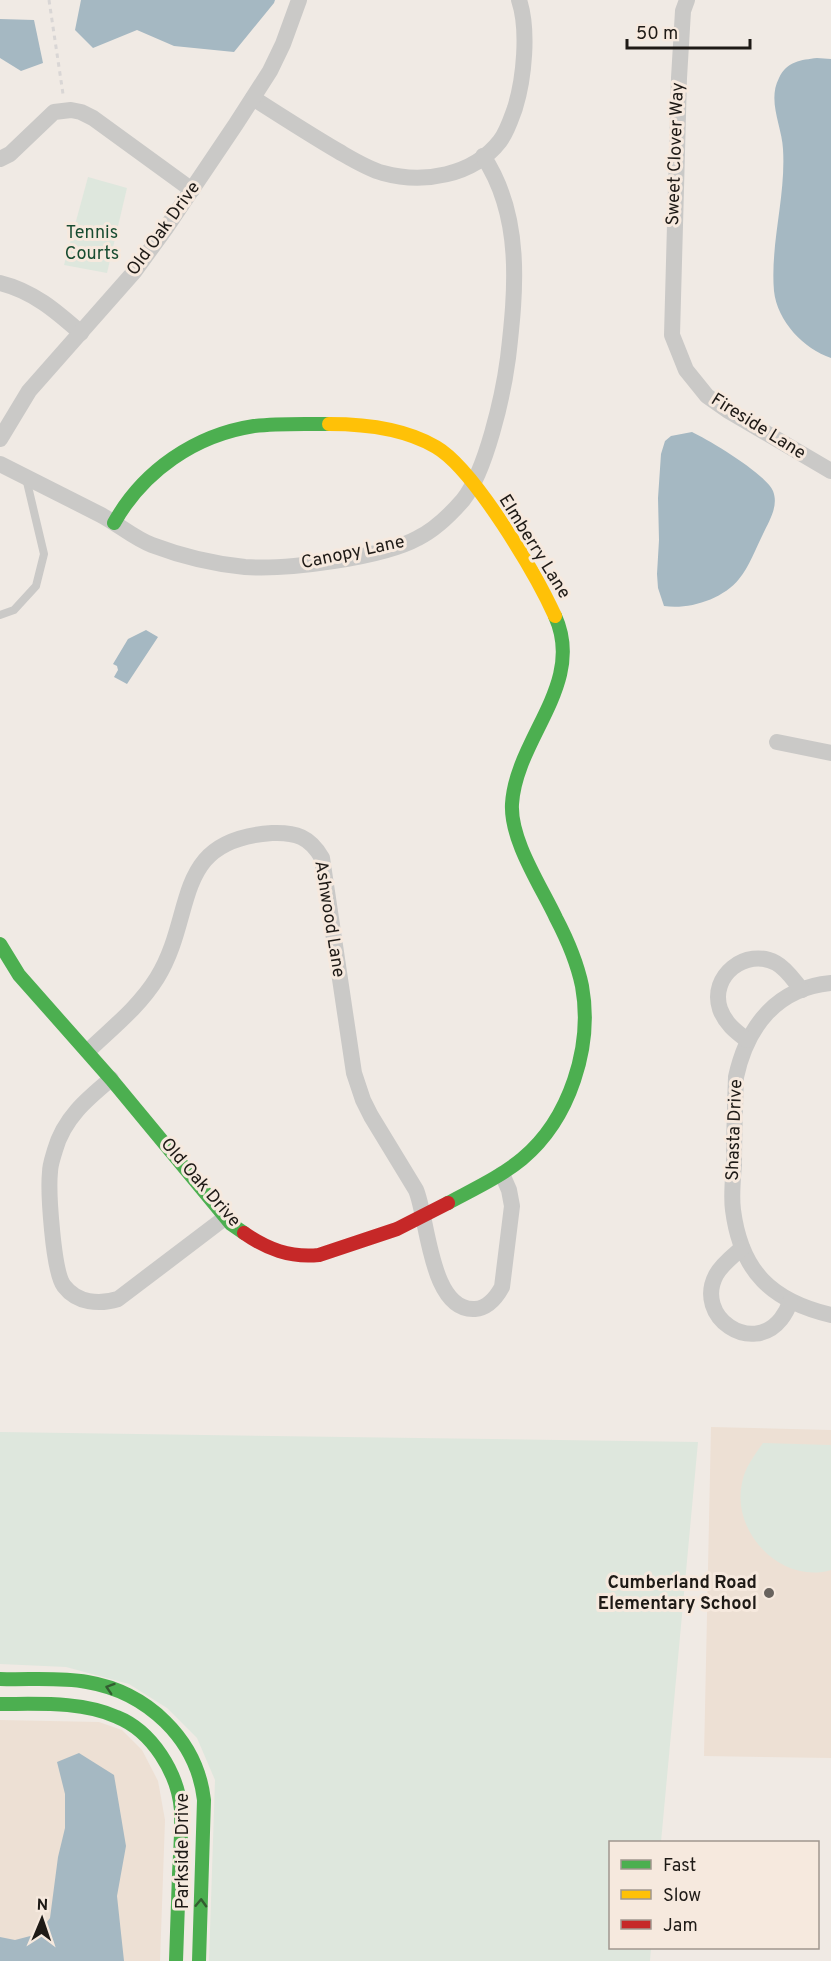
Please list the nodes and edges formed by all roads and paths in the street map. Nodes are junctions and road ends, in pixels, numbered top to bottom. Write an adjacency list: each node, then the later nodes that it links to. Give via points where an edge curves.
1 (49, 0): 6 (path)
2 (299, 0): 5 (street, Old Oak Drive, via 283,44)
3 (519, 0): 7 (street, via 523,30 520,92 500,142)
4 (687, 0): 11 (street, Sweet Clover Way, via 679,78)
5 (253, 98): 7 (street, via 325,144 382,173 414,178 446,175); 9 (street, Old Oak Drive)
6 (66, 111): 8 (street, via 54,112); 9 (street, via 93,117)
7 (483, 156): 17 (street, Canopy Lane, via 504,195 510,221 514,309 506,369 488,447)
8 (0, 159)
9 (192, 190): 12 (street, Old Oak Drive, via 134,272)
10 (0, 283): 12 (street, via 29,293)
11 (672, 308): 15 (street, Fireside Lane, via 672,335 679,354 707,396)
12 (81, 333): 13 (street, Old Oak Drive, via 28,391)
13 (0, 439)
14 (0, 464): 16 (street, Canopy Lane)
15 (831, 471)
16 (26, 477): 18 (street, Canopy Lane); 19 (lane, via 44,554 36,586 14,610)
17 (473, 484): 18 (street, Canopy Lane, via 440,524 417,539 390,549 327,562 274,567 216,562 150,544); 18 (street, Elmberry Lane, via 441,449 394,430 353,424 249,427 224,433 182,452 139,485); 28 (street, Elmberry Lane, via 548,599 563,642 559,684 515,781 513,822 577,966 584,1001 584,1032 574,1080 560,1112 540,1142)
18 (114, 523)
19 (0, 615)
20 (777, 742): 21 (street)
21 (831, 753)
22 (0, 944): 26 (street, Old Oak Drive, via 19,975)
23 (831, 983): 24 (street, Shasta Drive)
24 (802, 990): 25 (street, Shasta Drive, via 766,1013); 25 (street, via 776,963 765,959 735,964 719,990 720,1009 730,1026)
25 (747, 1040): 31 (street, Shasta Drive, via 736,1077 733,1209)
26 (88, 1051): 27 (street, Old Oak Drive); 29 (street, Ashwood Lane, via 130,1012 157,978 189,887 211,854 227,842 264,834 296,835 315,847 322,858 354,1073 371,1116 416,1190)
27 (111, 1079): 30 (street, Old Oak Drive); 30 (street, via 78,1107 55,1148 50,1201 62,1284 93,1303 118,1299)
28 (502, 1174): 29 (street, Old Oak Drive); 29 (street, Ashwood Lane, via 512,1206 502,1287 480,1308 465,1308 450,1299 427,1242)
29 (423, 1216): 30 (street, Old Oak Drive, via 400,1228 318,1255 297,1256 277,1252 250,1239)
30 (226, 1217)
31 (742, 1248): 32 (street, Shasta Drive, via 759,1276); 32 (street, via 722,1266 712,1287 714,1309 721,1320 738,1331 756,1333 781,1319)
32 (790, 1302): 33 (street, Shasta Drive)
33 (831, 1315)
34 (0, 1679): 37 (street, Parkside Drive, one-way to 34, via 201,1781 179,1736 161,1717 125,1693 103,1685)
35 (0, 1704): 36 (street, Parkside Drive, via 93,1708 137,1725 155,1743 178,1794)
36 (179, 1866): 37 (lane); 38 (street, Parkside Drive)
37 (202, 1866): 39 (street, Parkside Drive, one-way to 37)
38 (176, 1961)
39 (200, 1961)

